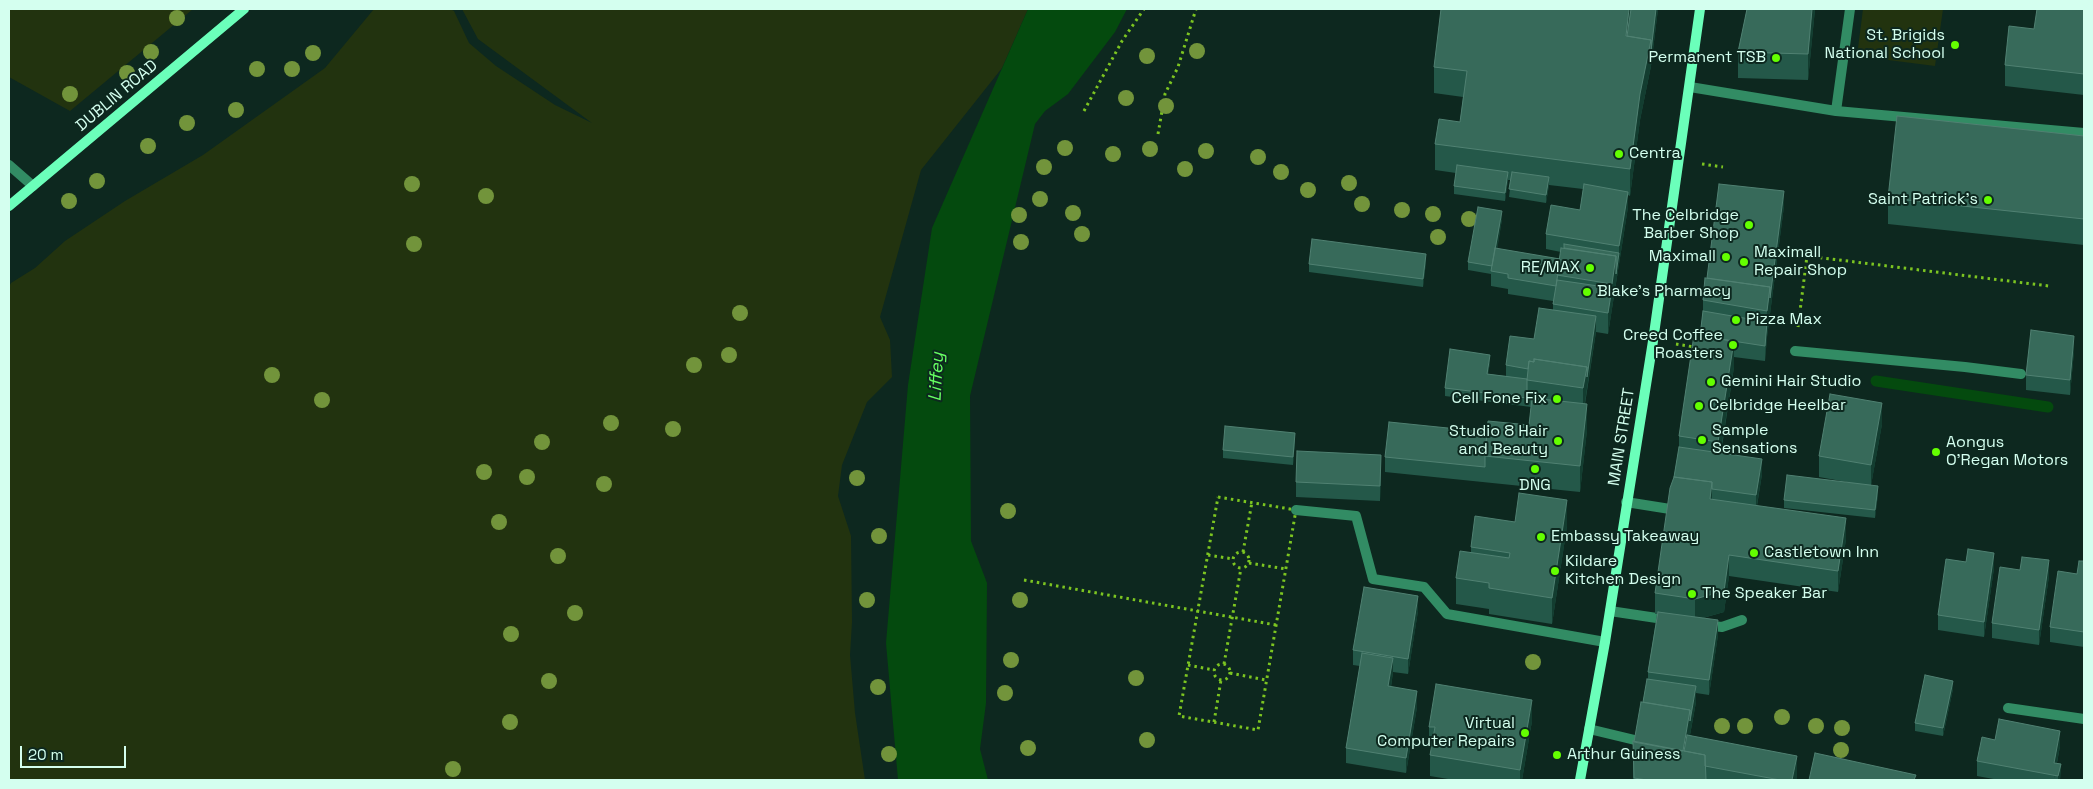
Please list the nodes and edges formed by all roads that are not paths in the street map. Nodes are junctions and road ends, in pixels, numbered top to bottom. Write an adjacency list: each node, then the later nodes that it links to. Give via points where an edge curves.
1 (244, 9): 8 (main road, DUBLIN ROAD)
2 (1700, 9): 4 (main road, MAIN STREET)
3 (1850, 9): 5 (street)
4 (1690, 87): 5 (street); 12 (main road, MAIN STREET)
5 (1836, 111): 6 (street)
6 (2084, 132)
7 (9, 165): 8 (street)
8 (33, 186): 9 (main road, DUBLIN ROAD)
9 (9, 206)
10 (1795, 351): 11 (street)
11 (2021, 374)
12 (1626, 502): 13 (street); 15 (main road, MAIN STREET)
13 (1670, 509)
14 (1296, 510): 17 (street, via 1356,516 1373,579 1424,587 1447,614)
15 (1610, 611): 16 (street, via 1722,627); 17 (main road, MAIN STREET)
16 (1742, 620)
17 (1605, 642): 20 (main road, MAIN STREET)
18 (2008, 708): 19 (street)
19 (2084, 719)
20 (1589, 729): 21 (street); 22 (main road, MAIN STREET)
21 (1639, 741)
22 (1580, 780)

